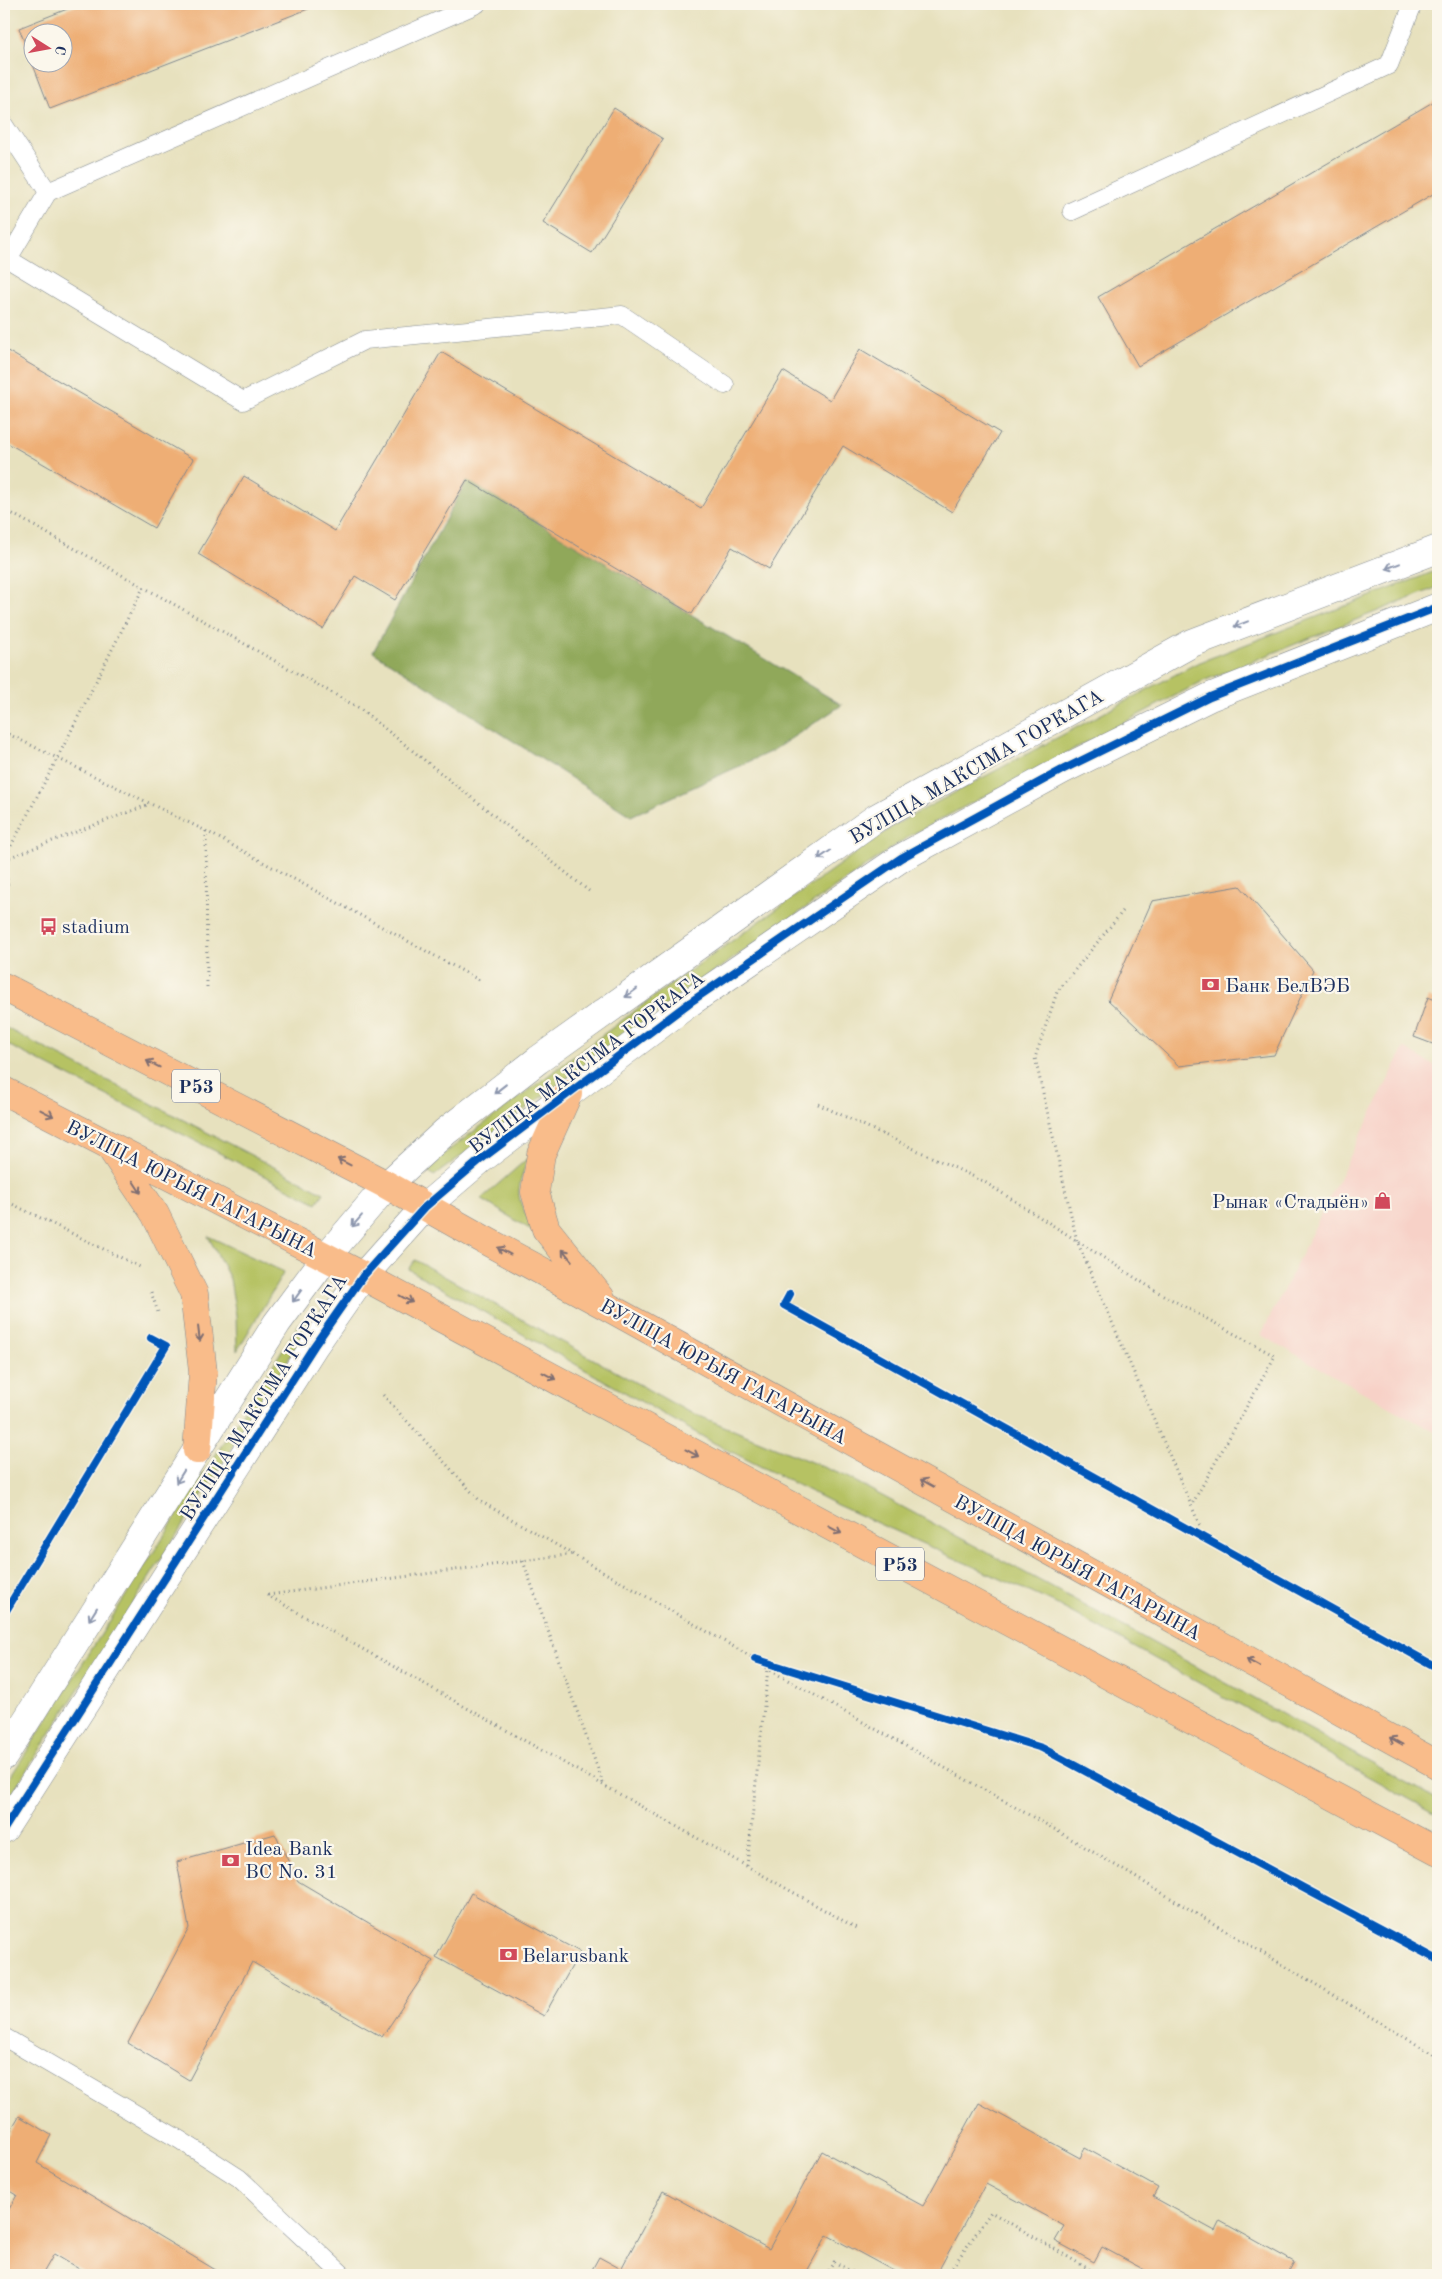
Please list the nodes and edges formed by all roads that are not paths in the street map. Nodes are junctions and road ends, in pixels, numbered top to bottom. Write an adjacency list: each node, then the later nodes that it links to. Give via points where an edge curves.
1 (477, 4): 4 (lane)
2 (1413, 4): 5 (lane, via 1389,65)
3 (4, 125): 4 (lane)
4 (48, 192): 6 (lane, via 8,259 243,401 365,340 622,315)
5 (1072, 211)
6 (725, 385)
7 (1438, 549): 13 (street, ВУЛІЦА МАКСІМА ГОРКАГА, one-way to 13, via 1192,643 876,818 538,1060 445,1132)
8 (1438, 607): 11 (street, ВУЛІЦА МАКСІМА ГОРКАГА, via 1210,696 1062,770 900,858 689,1003)
9 (4, 987): 13 (main road, ВУЛІЦА ЮРЫЯ ГАГАРЫНА / Р53, one-way to 9)
10 (4, 1091): 12 (main road, ВУЛІЦА ЮРЫЯ ГАГАРЫНА / Р53, one-way to 12)
11 (568, 1094): 14 (street, ВУЛІЦА МАКСІМА ГОРКАГА, via 480,1160); 17 (main road, one-way to 11, via 546,1229 535,1192 541,1154)
12 (110, 1146): 15 (main road, ВУЛІЦА ЮРЫЯ ГАГАРЫНА / Р53); 18 (main road, one-way to 18, via 155,1214 194,1294 203,1372)
13 (388, 1184): 14 (main road, ВУЛІЦА ЮРЫЯ ГАГАРЫНА / Р53); 15 (street, ВУЛІЦА МАКСІМА ГОРКАГА, one-way to 15)
14 (425, 1207): 16 (street, ВУЛІЦА МАКСІМА ГОРКАГА); 17 (main road, ВУЛІЦА ЮРЫЯ ГАГАРЫНА / Р53, one-way to 14)
15 (326, 1257): 16 (main road, ВУЛІЦА ЮРЫЯ ГАГАРЫНА / Р53); 18 (street, ВУЛІЦА МАКСІМА ГОРКАГА, one-way to 18, via 277,1323)
16 (363, 1276): 21 (street, ВУЛІЦА МАКСІМА ГОРКАГА, via 309,1353); 22 (main road, ВУЛІЦА ЮРЫЯ ГАГАРЫНА / Р53, one-way to 22)
17 (608, 1307): 20 (main road, ВУЛІЦА ЮРЫЯ ГАГАРЫНА / Р53, one-way to 17)
18 (197, 1450): 19 (street, ВУЛІЦА МАКСІМА ГОРКАГА, one-way to 19)
19 (4, 1756)
20 (1438, 1765)
21 (4, 1829)
22 (1438, 1852)
23 (4, 2037): 24 (lane, via 239,2178)
24 (343, 2275)

